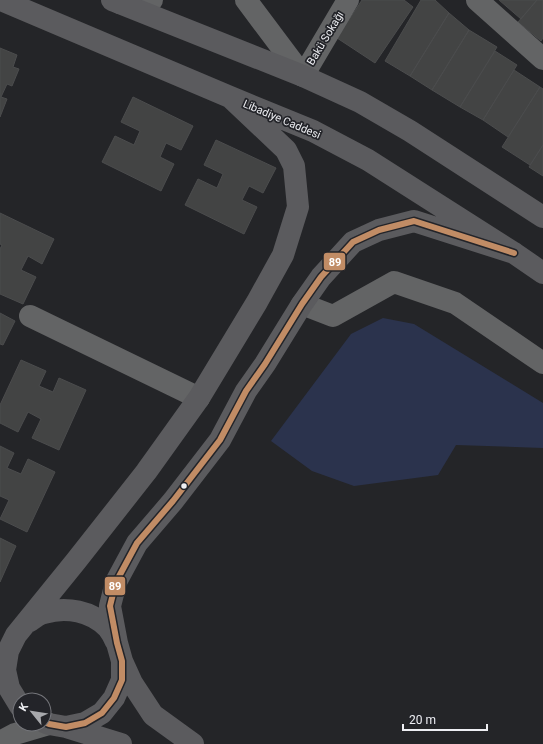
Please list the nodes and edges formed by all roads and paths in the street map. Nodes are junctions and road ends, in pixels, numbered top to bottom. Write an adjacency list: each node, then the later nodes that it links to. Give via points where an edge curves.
1 (1, 0): 9 (main road, Libadiye Caddesi)
2 (152, 0): 6 (street)
3 (246, 0): 8 (street)
4 (348, 0): 8 (street, Bakü Sokağı)
5 (477, 0): 7 (street)
6 (116, 2): 8 (main road)
7 (543, 59)
8 (303, 76): 10 (main road, via 360,102 410,131)
9 (230, 97): 11 (main road, Libadiye Caddesi, via 313,130 368,160); 16 (main road, via 286,150 294,166 298,207 283,255)
10 (543, 217)
11 (514, 253): 12 (main road, Libadiye Caddesi); 13 (main road, via 414,221 379,230 353,242 321,277)
12 (543, 273)
13 (302, 304): 15 (street, via 334,316 394,282 455,302); 18 (main road, via 246,391 220,440 173,501 136,543 116,582 110,606)
14 (30, 316): 16 (street)
15 (543, 363)
16 (199, 398): 17 (main road, via 146,472)
17 (22, 628): 18 (main road, via 43,613 60,609 78,611 94,617 108,628); 19 (street); 20 (main road, via 8,651 6,670)
18 (120, 652): 21 (main road, via 122,680 114,698 102,713 86,723); 24 (main road, via 132,683 153,715)
19 (0, 653)
20 (12, 693)
21 (53, 725): 22 (street, via 15,734); 23 (main road)
22 (0, 742)
23 (120, 744)
24 (194, 744)

